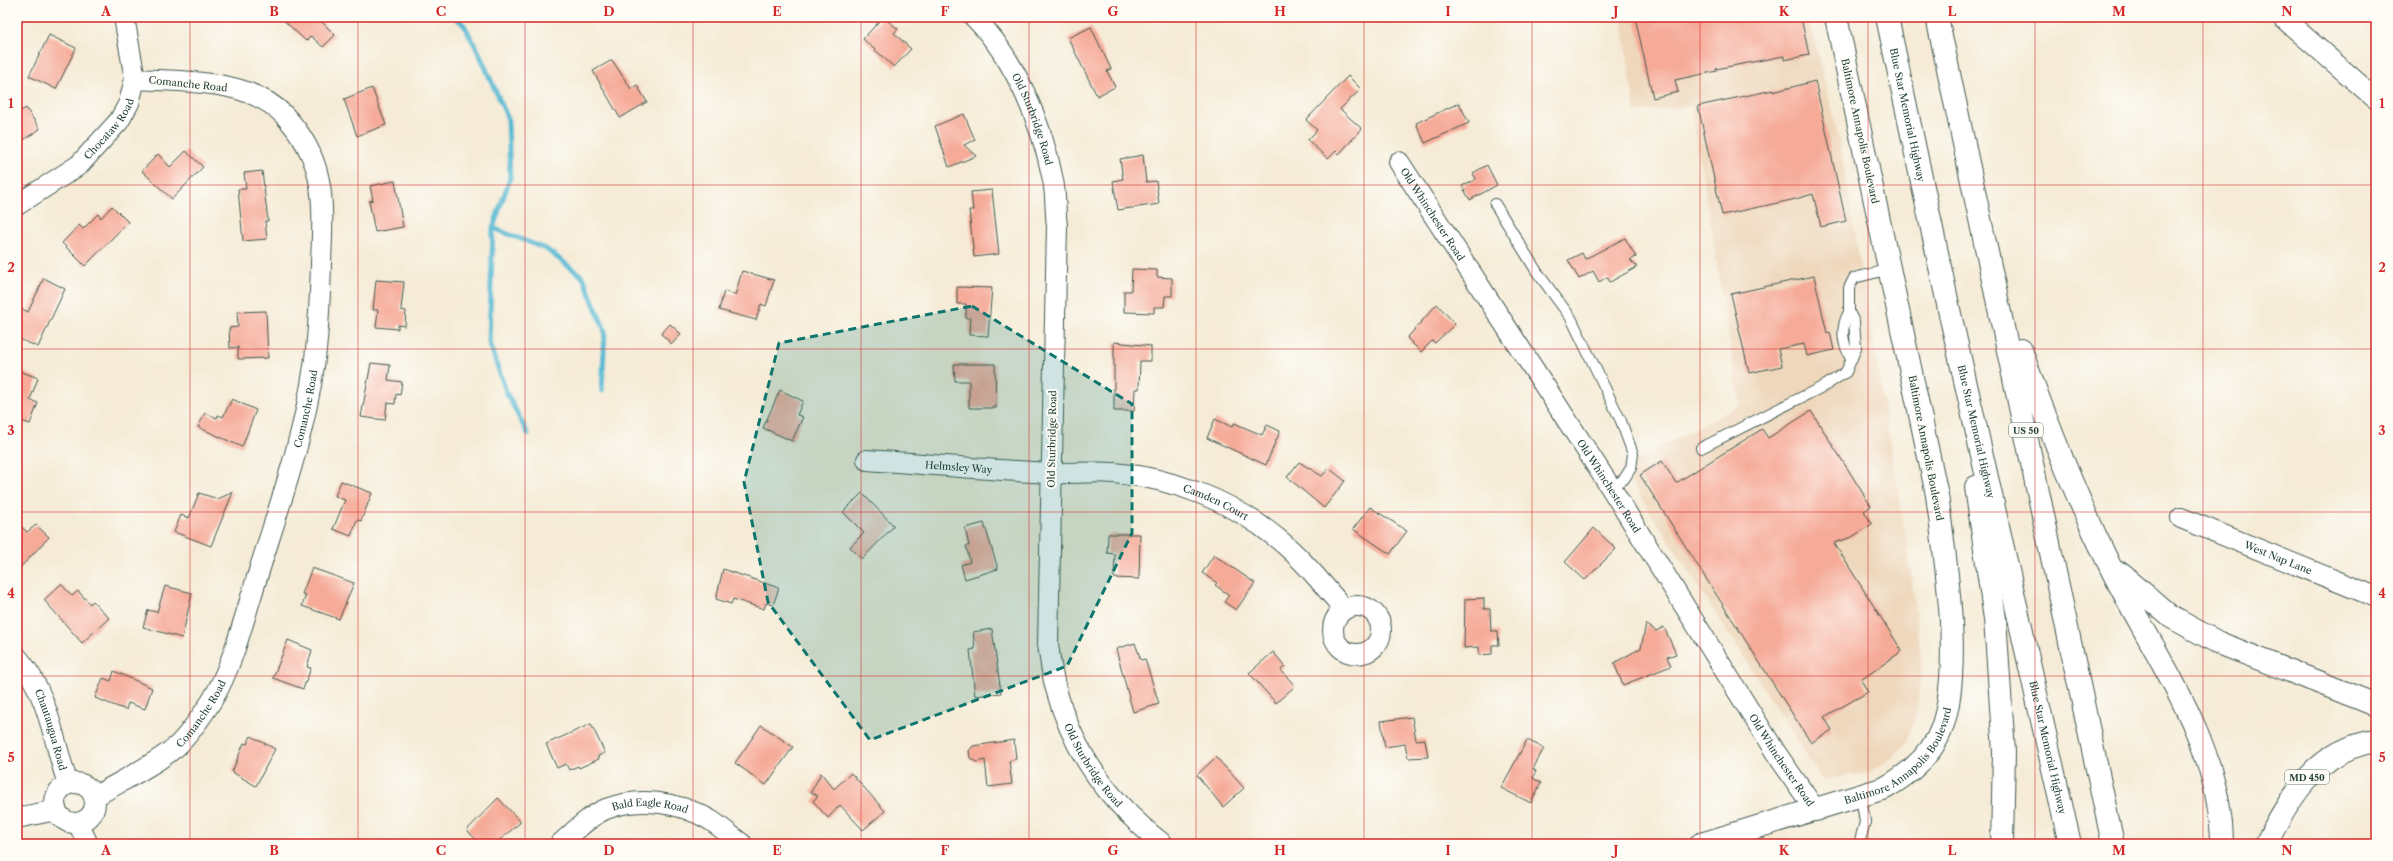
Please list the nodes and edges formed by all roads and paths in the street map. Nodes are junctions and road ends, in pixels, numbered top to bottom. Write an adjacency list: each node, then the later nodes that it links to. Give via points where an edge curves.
1 (124, 17): 7 (street, Chocataw Road)
2 (974, 17): 17 (street, Old Sturbridge Road, via 1008,61 1027,99 1044,142 1053,182 1057,226)
3 (1836, 17): 12 (main road, Baltimore Annapolis Boulevard)
4 (1887, 17): 14 (main road, Blue Star Memorial Highway)
5 (1937, 17): 13 (main road, US 50)
6 (2282, 17): 8 (street)
7 (135, 79): 11 (street, Chocataw Road, via 129,103 119,121 98,146 79,165); 28 (street, Comanche Road, via 233,89 269,104 295,128 309,149 318,171 323,197 319,322 314,366 300,436 236,643 213,699 198,722 177,745)
8 (2376, 99)
9 (1399, 162): 18 (street, Old Whinchester Road)
10 (1495, 204): 18 (lane, via 1537,272 1571,318 1621,421 1633,454 1631,468 1624,479)
11 (17, 206)
12 (1890, 269): 15 (lane, via 1854,278 1849,288 1849,312 1843,322 1845,349 1852,358 1846,372 1826,385); 27 (main road, Baltimore Annapolis Boulevard, via 1937,495 1950,621 1950,687 1946,714 1937,738 1923,759 1903,777 1885,788)
13 (1994, 277): 20 (main road, via 2040,402); 41 (main road, US 50)
14 (1950, 314): 39 (main road, via 1995,619 2004,752); 40 (main road, Blue Star Memorial Highway)
15 (1701, 448)
16 (867, 460): 17 (street, Helmsley Way)
17 (1051, 473): 22 (street, Camden Court, via 1113,473 1155,479 1190,489 1222,503 1277,538 1303,562); 36 (street, Old Sturbridge Road, via 1048,644 1056,689 1068,726 1087,764 1125,811)
18 (1611, 488): 30 (street, Old Whinchester Road, via 1776,753)
19 (2181, 518): 21 (street, West Nap Lane)
20 (2107, 561): 24 (main road, via 2171,617 2219,643); 42 (main road, via 2183,700 2208,762 2222,828)
21 (2376, 597)
22 (1344, 609)
23 (17, 657): 26 (street, Chautaugua Road, via 46,705)
24 (2376, 705)
25 (2376, 741): 43 (main road, MD 450, via 2365,742 2335,754 2306,777 2280,815)
26 (68, 784): 28 (street, via 86,787); 29 (street, via 56,798)
27 (1861, 796): 30 (main road, Baltimore Annapolis Boulevard); 38 (lane, via 1865,822)
28 (94, 797): 32 (street, via 95,804 90,816)
29 (56, 810): 31 (street); 32 (street, via 65,820)
30 (1816, 811): 37 (main road, Baltimore Annapolis Boulevard)
31 (17, 818)
32 (78, 823): 33 (street)
33 (88, 844)
34 (560, 844): 35 (street, Bald Eagle Road, via 581,825 606,809 636,801 664,803 686,810 709,820)
35 (742, 844)
36 (1163, 844)
37 (1701, 844)
38 (1859, 844)
39 (2002, 844)
40 (2070, 844)
41 (2113, 844)
42 (2222, 844)
43 (2266, 844)

